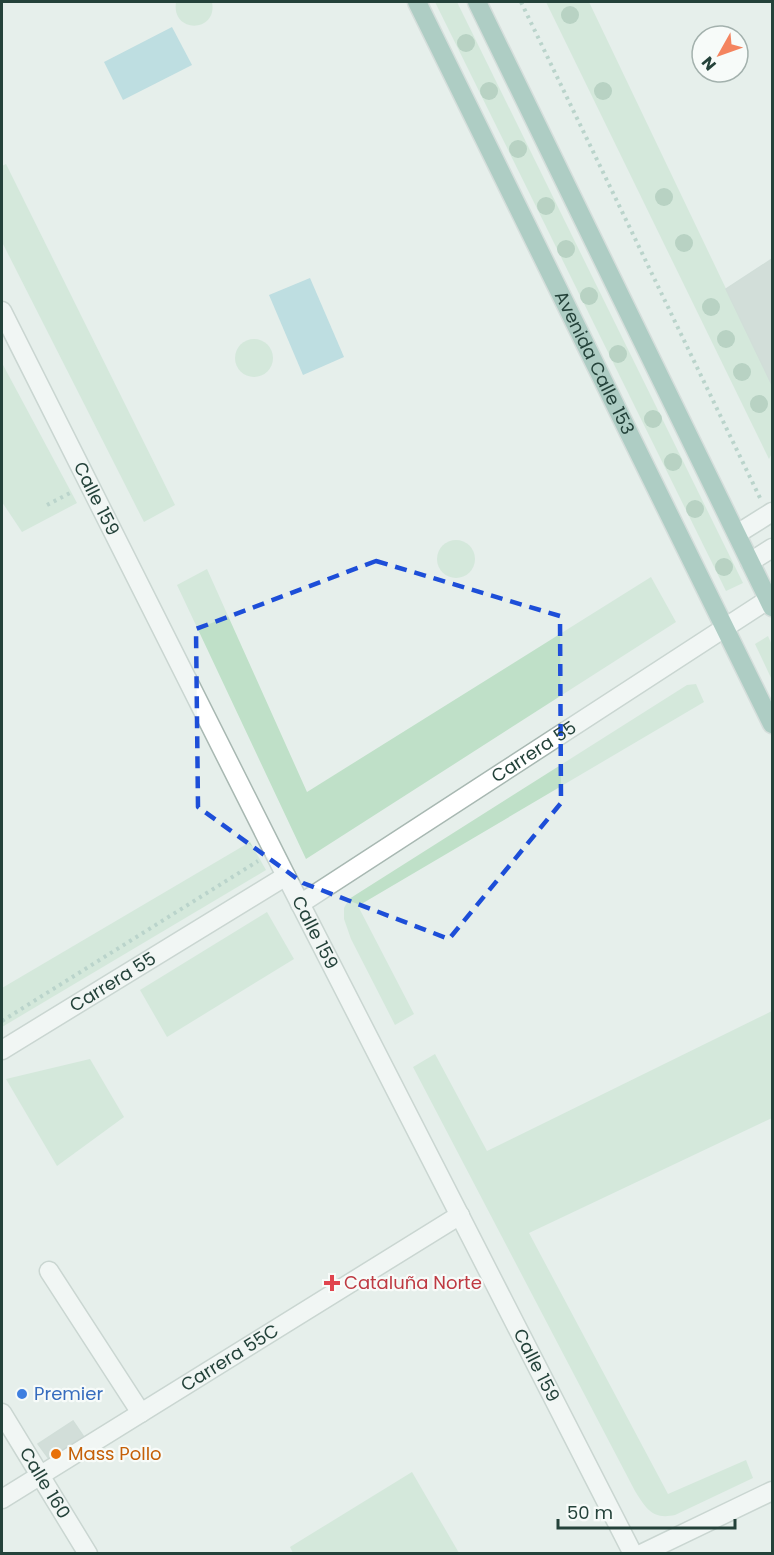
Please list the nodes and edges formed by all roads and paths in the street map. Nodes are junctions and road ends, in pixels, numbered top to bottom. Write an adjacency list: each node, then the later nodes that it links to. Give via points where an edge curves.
1 (417, 2): 13 (main road, Avenida Calle 153)
2 (477, 2): 9 (main road)
3 (521, 2): 5 (path)
4 (2, 311): 6 (street, Calle 159)
5 (749, 475)
6 (88, 483): 7 (path); 15 (street, Calle 159)
7 (47, 505)
8 (772, 512): 9 (street)
9 (737, 534): 11 (main road)
10 (772, 548): 11 (street)
11 (750, 562): 12 (main road)
12 (771, 603): 13 (street, Carrera 55)
13 (725, 627): 14 (main road, Avenida Calle 153); 17 (street, Carrera 55)
14 (772, 724)
15 (273, 851): 16 (street, Calle 159); 18 (path)
16 (286, 876): 17 (street, Calle 159); 19 (street, Carrera 55)
17 (300, 904): 20 (street, Calle 159)
18 (2, 1021)
19 (2, 1050)
20 (460, 1215): 23 (street, Carrera 55C); 28 (street, Calle 159)
21 (49, 1271): 23 (street)
22 (2, 1413): 24 (street, Calle 160)
23 (141, 1413): 24 (street, Carrera 55C)
24 (40, 1475): 26 (street, Carrera 55C); 27 (street, Calle 160)
25 (772, 1491): 29 (street)
26 (2, 1499)
27 (88, 1554)
28 (633, 1554)
29 (641, 1554)

